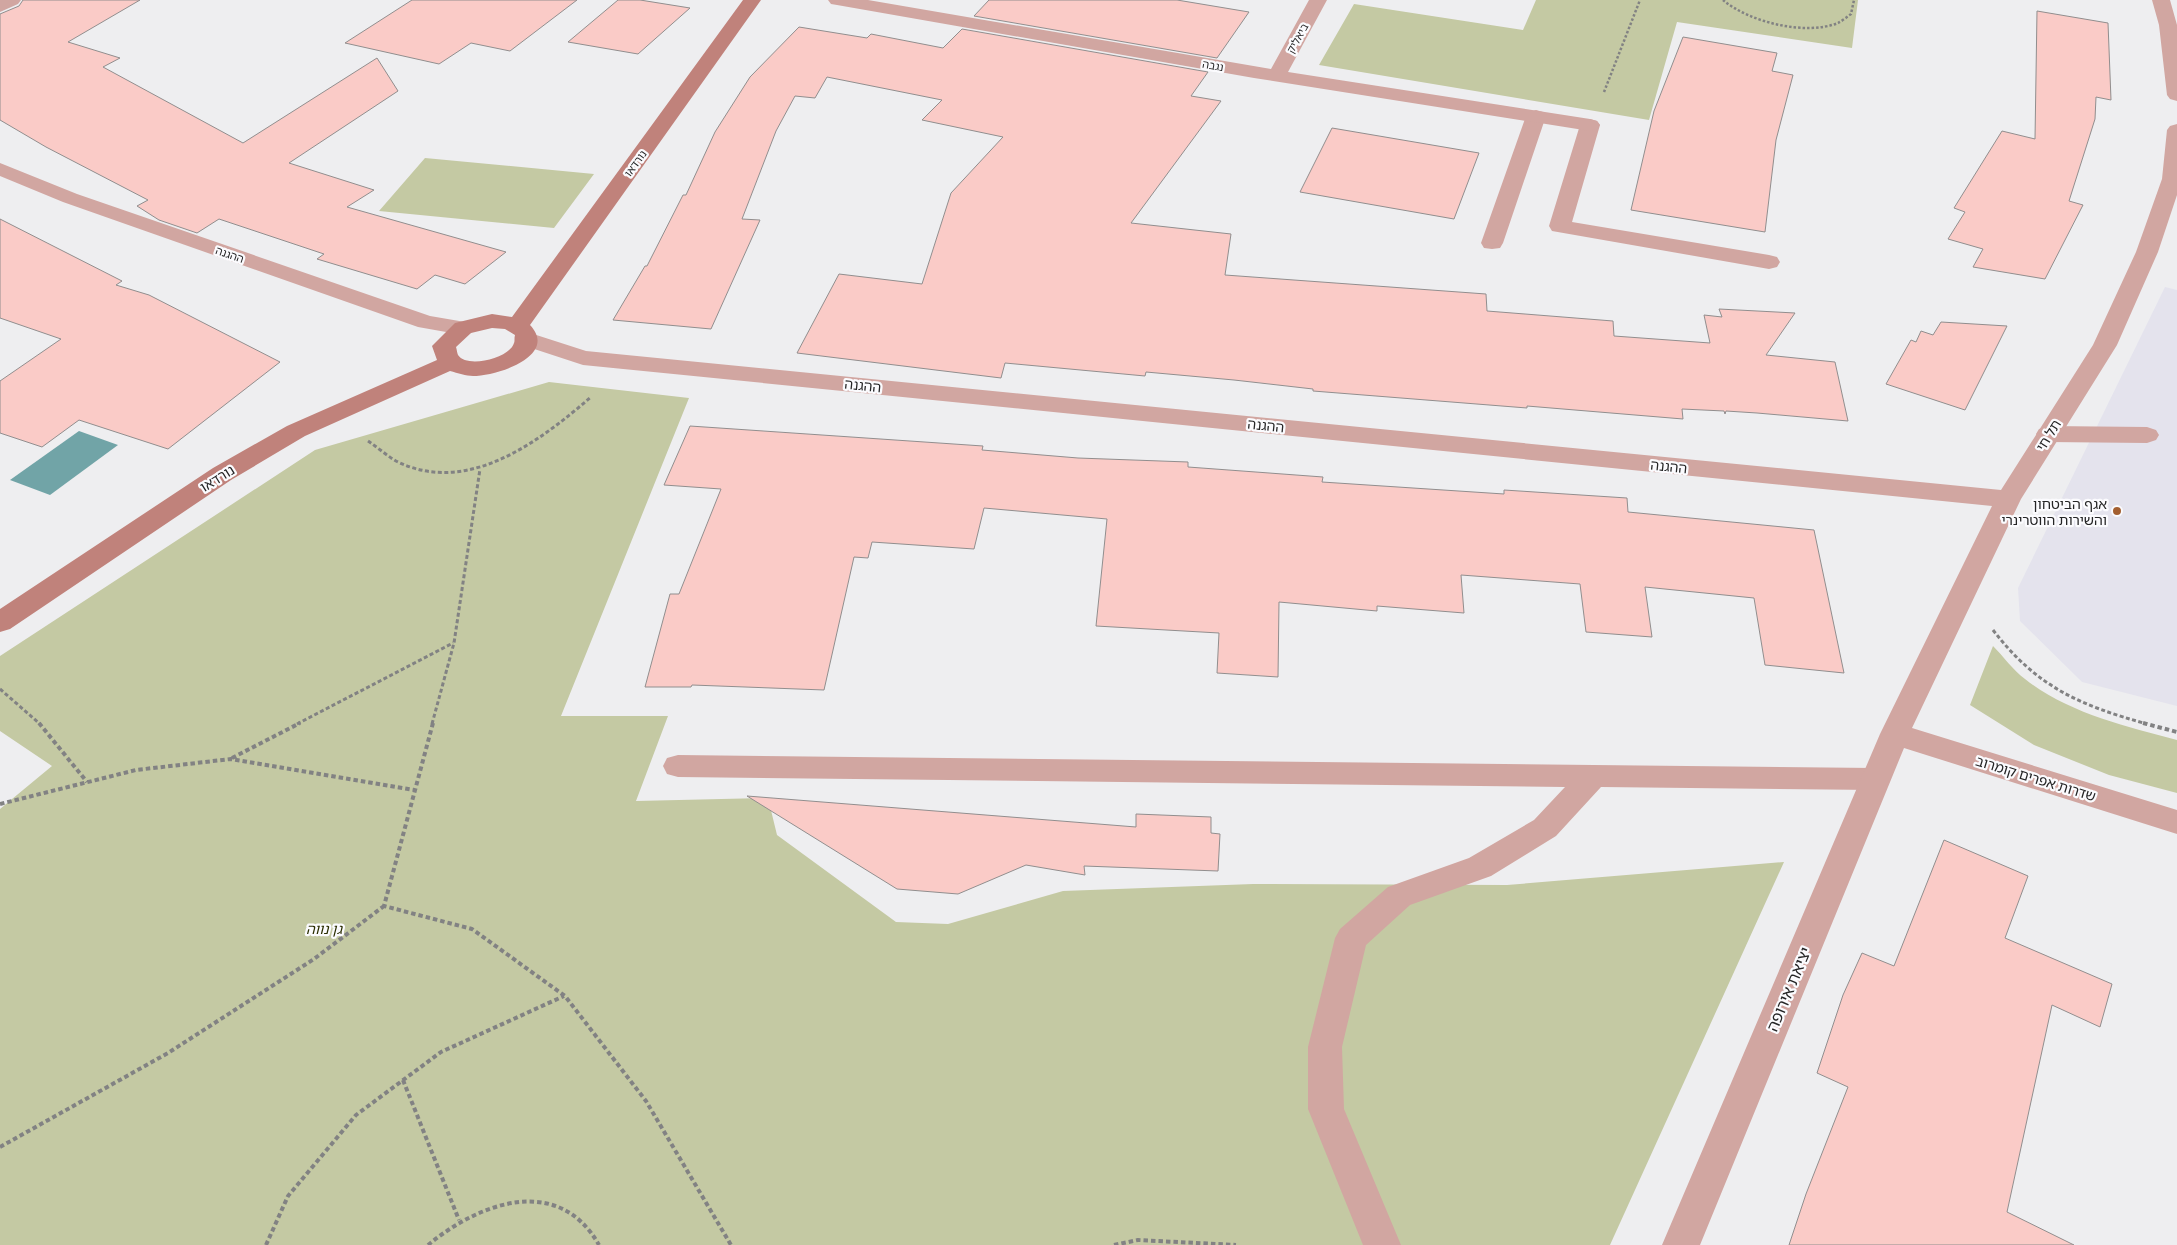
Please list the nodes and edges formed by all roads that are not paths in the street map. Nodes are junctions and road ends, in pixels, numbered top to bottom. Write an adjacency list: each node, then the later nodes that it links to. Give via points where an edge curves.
1 (12, 0): 6 (street)
2 (752, 0): 16 (street, נורדאו)
3 (837, 0): 8 (street, נגבה)
4 (1318, 0): 8 (street, ביאליק)
5 (2161, 0): 7 (street)
6 (0, 7)
7 (2173, 26): 9 (street)
8 (1277, 75): 10 (street, נגבה)
9 (2177, 95)
10 (1536, 116): 13 (street); 14 (street, נגבה, via 1590,125 1560,226)
11 (2177, 130): 18 (street, תל חי, via 2172,179 2147,252 2105,344)
12 (0, 169): 15 (street, ההגנה, via 70,198 426,322)
13 (1492, 242)
14 (1769, 262)
15 (463, 328): 16 (street, via 492,321 505,322); 17 (street, via 444,346 444,354)
16 (522, 332): 17 (street, נורדאו, via 526,346 519,354 496,367 473,369); 20 (street, ההגנה, via 583,358)
17 (450, 363): 21 (street, נורדאו, via 296,431 222,474)
18 (2048, 434): 19 (street); 20 (street, תל חי)
19 (2147, 434)
20 (2008, 499): 22 (street, תל חי)
21 (0, 622)
22 (1895, 734): 25 (street, יציאת אירופה); 26 (street, שדרות אפרים קומרוב)
23 (678, 766): 24 (street)
24 (1594, 776): 25 (street); 27 (street, via 1545,828 1480,867 1399,896 1351,938 1325,1047 1326,1109)
25 (1875, 779): 28 (street, יציאת אירופה)
26 (2177, 822)
27 (1382, 1245)
28 (1681, 1245)

